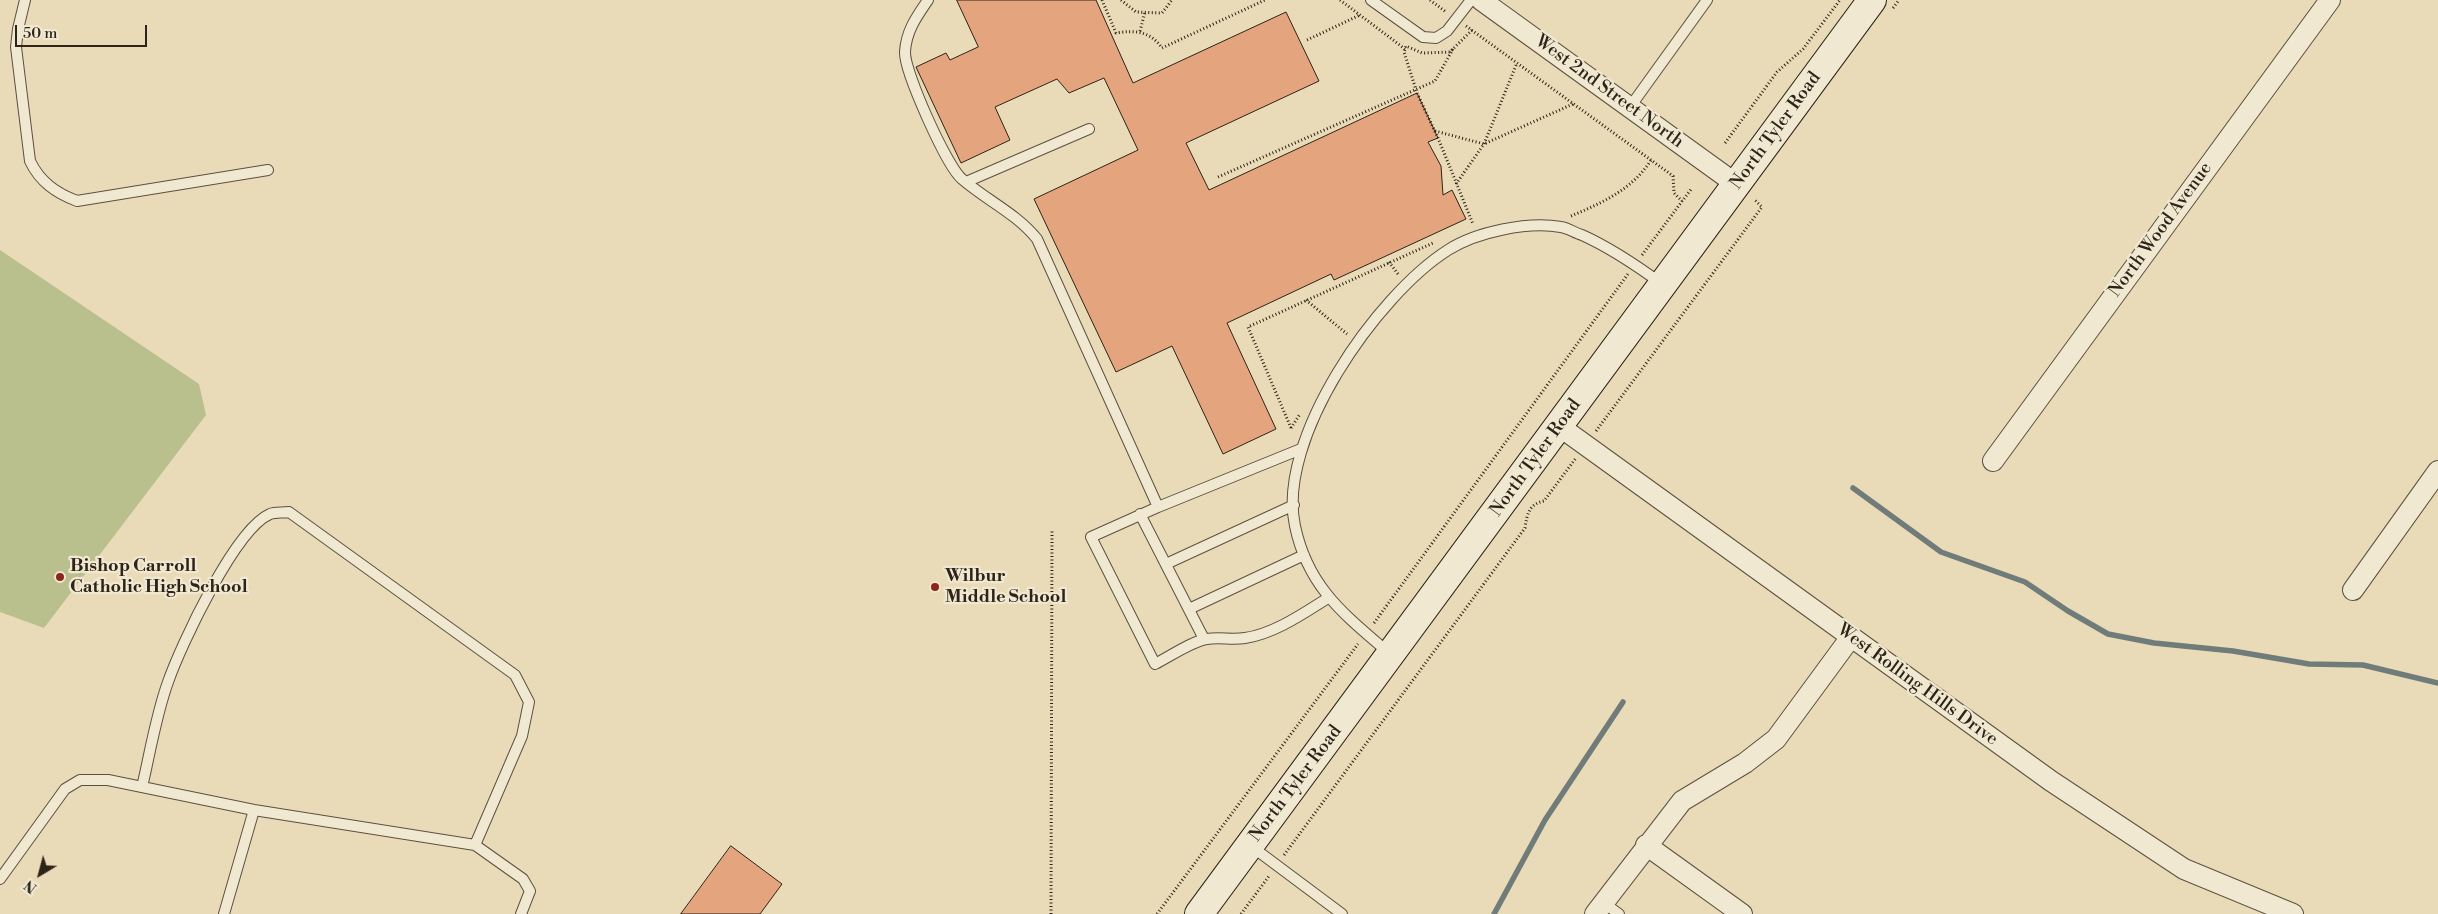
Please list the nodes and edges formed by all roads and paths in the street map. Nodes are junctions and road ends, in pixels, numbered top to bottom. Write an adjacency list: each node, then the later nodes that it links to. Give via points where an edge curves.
1 (25, 0): 32 (lane, via 16,47 30,161 36,173 54,190 78,201)
2 (928, 0): 34 (lane, via 907,36 905,54 909,71 948,161)
3 (1102, 0): 20 (path, via 1116,33)
4 (1121, 0): 16 (path, via 1136,12)
5 (1172, 0): 16 (path, via 1162,13)
6 (1264, 0): 20 (path, via 1162,48 1156,40)
7 (1340, 0): 17 (path)
8 (1371, 0): 18 (lane, via 1423,37 1436,38)
9 (1430, 0): 18 (path)
10 (1471, 0): 18 (lane)
11 (1481, 0): 27 (street, West 2nd Street North)
12 (1707, 0): 27 (lane)
13 (1840, 0): 30 (path, via 1803,48 1777,72)
14 (1872, 0): 36 (main road, North Tyler Road)
15 (2330, 0): 48 (street, North Wood Avenue)
16 (1145, 12): 20 (path)
17 (1360, 15): 21 (path); 22 (path)
18 (1456, 19): 19 (path)
19 (1472, 30): 23 (path); 24 (path)
20 (1140, 31)
21 (1307, 40)
22 (1405, 49): 23 (path, via 1406,46 1422,53 1450,52); 25 (path)
23 (1452, 49): 25 (path, via 1435,81)
24 (1517, 63): 26 (path); 31 (path)
25 (1416, 90): 29 (path); 33 (path)
26 (1573, 104): 31 (path); 38 (path, via 1674,176 1674,193)
27 (1630, 107): 36 (street, West 2nd Street North)
28 (1089, 129): 34 (lane)
29 (1435, 130): 31 (path); 35 (path)
30 (1725, 143)
31 (1484, 144): 35 (path)
32 (268, 170)
33 (1218, 177)
34 (966, 182): 51 (lane, via 1009,212 1037,239)
35 (1456, 184): 39 (path)
36 (1736, 184): 43 (main road, North Tyler Road)
37 (1692, 188): 38 (path)
38 (1682, 200): 41 (path)
39 (1473, 224)
40 (1389, 262): 42 (path)
41 (1635, 265): 43 (lane); 47 (lane, via 1609,247 1562,227 1539,225 1490,232 1448,250 1384,308 1348,356); 59 (path)
42 (1402, 279)
43 (1663, 284): 46 (main road, North Tyler Road)
44 (1306, 300): 45 (path)
45 (1348, 335)
46 (1559, 426): 60 (street, West Rolling Hills Drive); 62 (main road, North Tyler Road)
47 (1301, 449): 50 (lane, via 1294,480); 51 (lane)
48 (1993, 461)
49 (2438, 471): 56 (street)
50 (1294, 505): 54 (lane, via 1295,525); 55 (lane)
51 (1158, 506): 52 (lane)
52 (1140, 514): 55 (lane); 61 (lane, via 1091,537 1154,664)
53 (1052, 529): 72 (path)
54 (1304, 555): 57 (lane); 58 (lane)
55 (1166, 564): 58 (lane)
56 (2353, 590)
57 (1328, 598): 59 (lane); 61 (lane, via 1260,634 1244,638)
58 (1188, 609): 61 (lane)
59 (1366, 634): 62 (lane); 73 (path)
60 (1851, 637): 66 (street, via 1776,739 1745,764 1682,801); 77 (street, West Rolling Hills Drive, via 2051,781 2184,869)
61 (1204, 639)
62 (1391, 655): 65 (main road, North Tyler Road)
63 (142, 787): 64 (lane); 67 (lane, via 167,684 220,575 249,531 270,513 289,512 516,675 529,702 522,736); 68 (lane, via 108,780 80,780 65,788)
64 (254, 810): 67 (lane); 70 (lane)
65 (1250, 845): 74 (main road, North Tyler Road); 75 (lane)
66 (1646, 845): 69 (street); 76 (street)
67 (475, 846): 71 (lane, via 523,879 530,891)
68 (0, 879)
69 (1606, 910)
70 (224, 914)
71 (521, 914)
72 (1051, 914)
73 (1157, 914)
74 (1199, 914)
75 (1342, 914)
76 (1742, 914)
77 (2293, 914)

